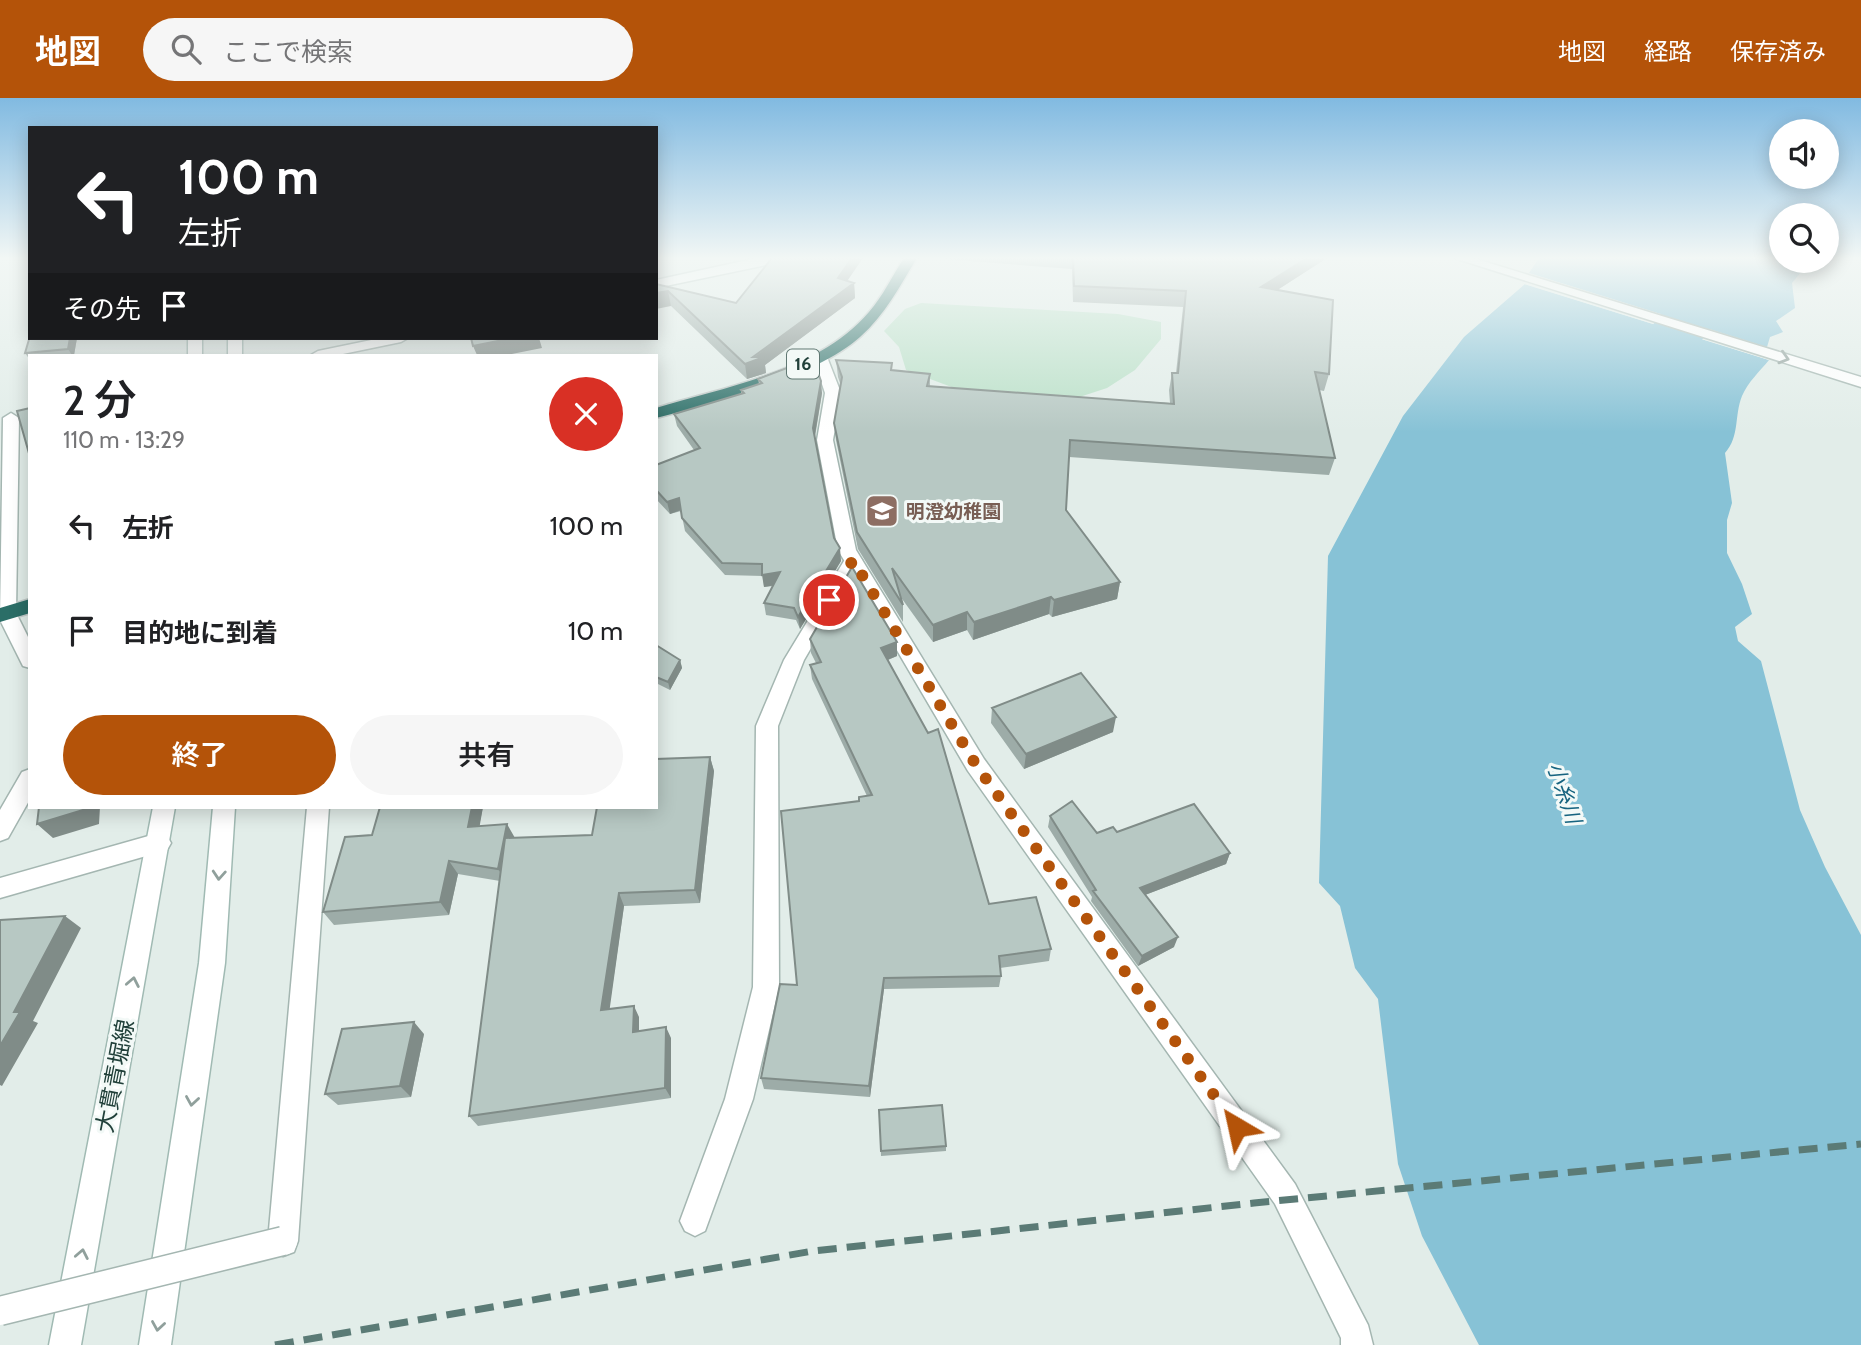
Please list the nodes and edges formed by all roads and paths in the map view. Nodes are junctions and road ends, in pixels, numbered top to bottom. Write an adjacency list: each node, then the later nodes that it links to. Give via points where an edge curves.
1 (873, 316): 5 (highway, 16, via 851,338)
2 (1657, 316): 6 (street, one-way to 6)
3 (391, 340): 4 (street)
4 (323, 354)
5 (820, 357): 7 (highway, 16); 10 (street, via 833,393 825,440 847,550)
6 (1860, 381)
7 (658, 412)
8 (28, 414): 9 (street)
9 (5, 419): 12 (street)
10 (853, 560): 21 (street, via 794,660 767,726 766,986 739,1099); 25 (street, via 976,765 1285,1194 1357,1336)
11 (28, 607): 12 (highway)
12 (3, 614): 13 (street)
13 (28, 658)
14 (28, 782): 18 (street)
15 (164, 809): 19 (street, 大貫青堀線)
16 (224, 809): 24 (street, one-way to 24, via 212,963)
17 (318, 809): 22 (street, bridge, via 284,1241)
18 (0, 831)
19 (159, 843): 20 (street); 23 (street, 大貫青堀線, one-way to 19)
20 (0, 888)
21 (695, 1221)
22 (0, 1311)
23 (65, 1345)
24 (155, 1345)
25 (1357, 1345)

